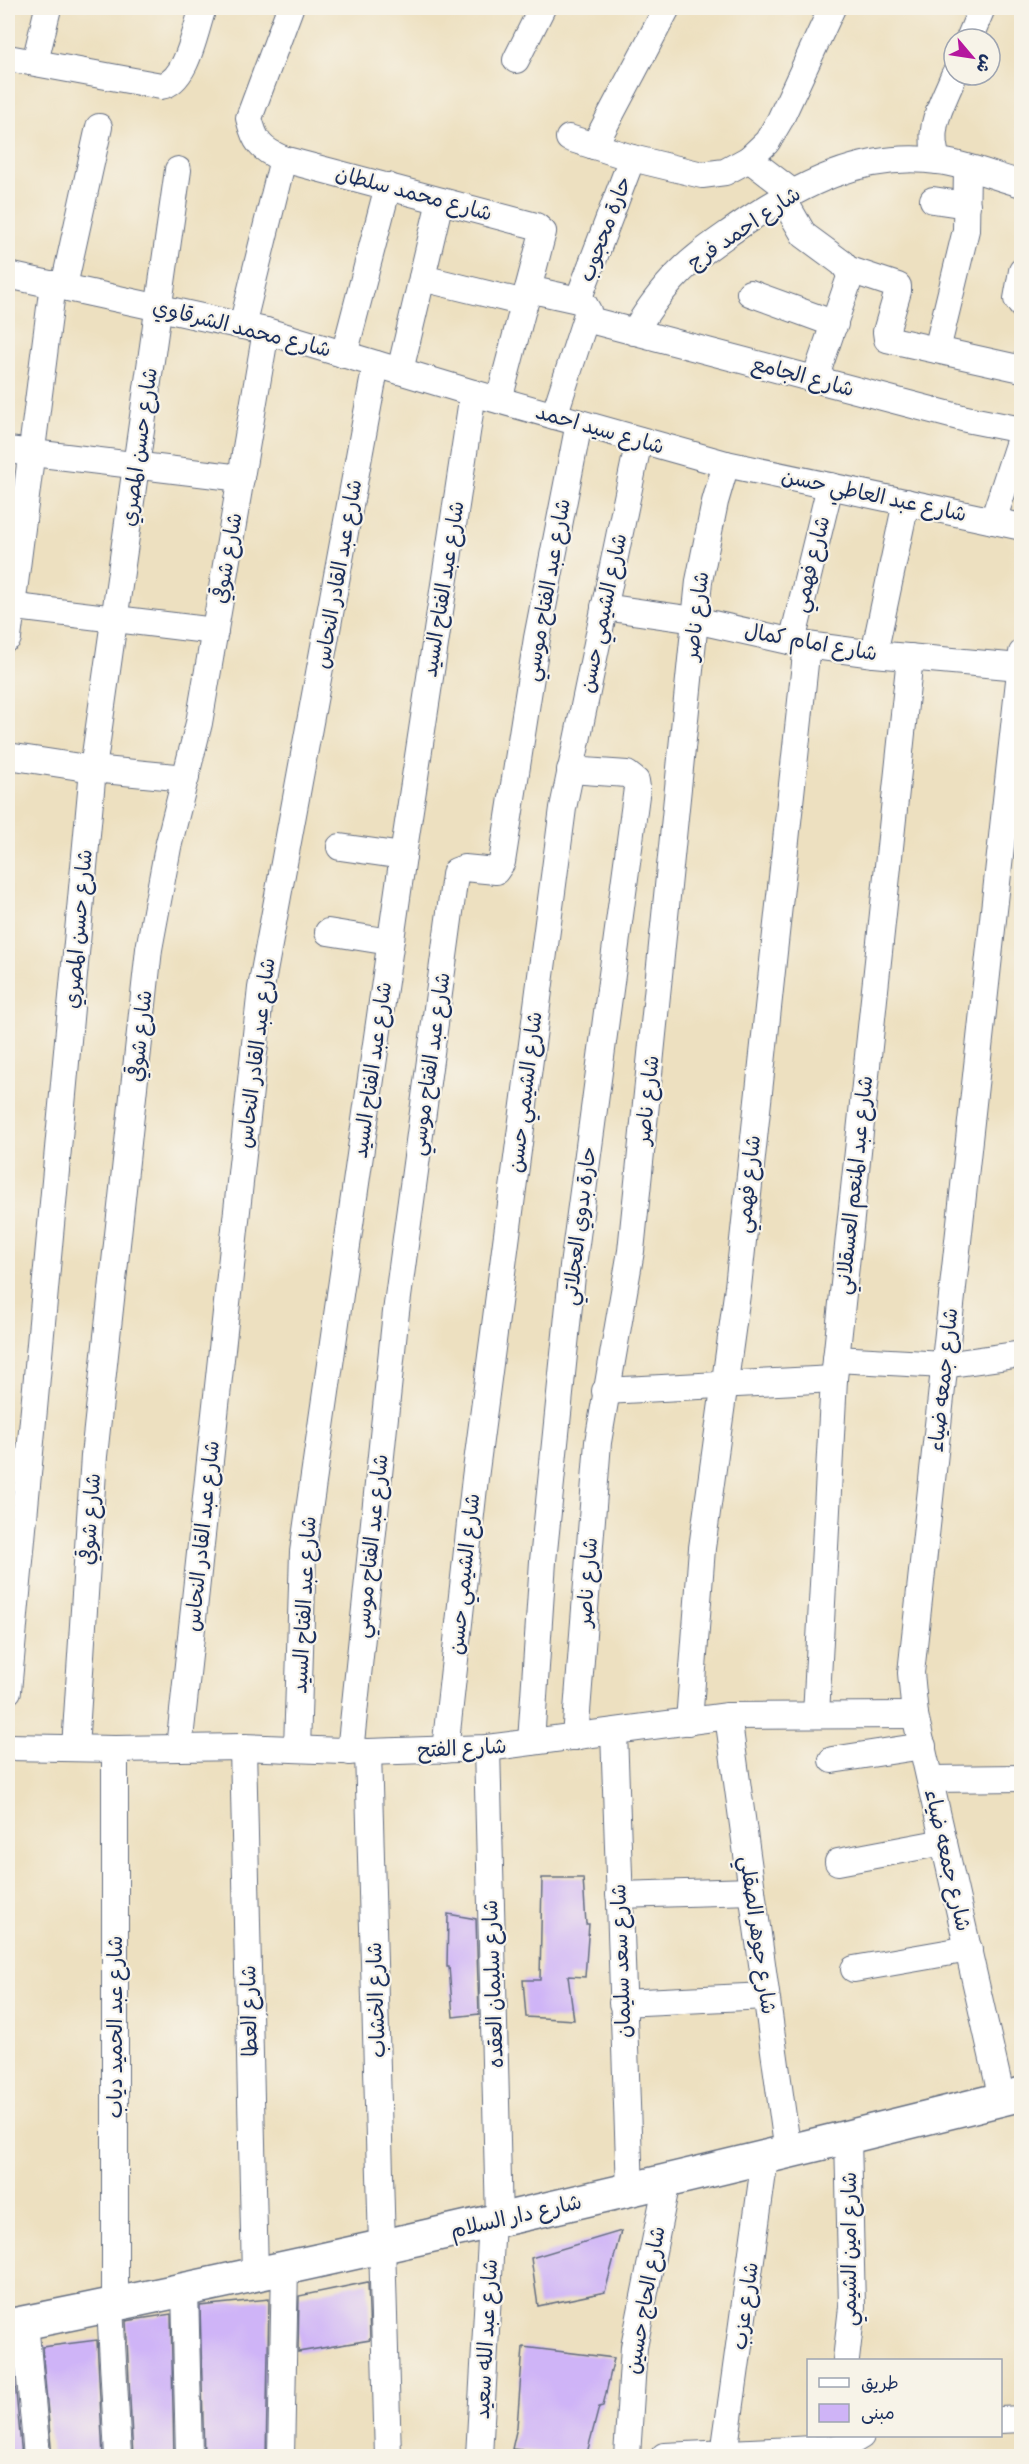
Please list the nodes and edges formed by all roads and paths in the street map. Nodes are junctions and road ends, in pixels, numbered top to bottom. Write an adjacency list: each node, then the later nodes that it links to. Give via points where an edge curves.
1 (48, 8): 11 (street)
2 (203, 8): 11 (street, via 181,74 170,85)
3 (290, 8): 17 (street, شارع محمد سلطان, via 249,118 254,137 266,151)
4 (542, 8): 10 (street)
5 (667, 8): 15 (street)
6 (832, 8): 18 (street, via 780,120 767,142)
7 (982, 8): 8 (street)
8 (974, 27)
9 (8, 58): 11 (street)
10 (516, 60)
11 (34, 62)
12 (949, 87): 19 (street, via 932,135)
13 (99, 128): 32 (street)
14 (569, 138): 15 (street)
15 (594, 146): 16 (street)
16 (632, 158): 18 (street, via 702,175 725,172); 37 (street, حارة محجوب)
17 (283, 159): 23 (street, شارع محمد سلطان); 39 (street, شارع شوقي)
18 (749, 159): 24 (street)
19 (938, 161): 20 (street, شارع احمد فرج); 24 (street, شارع احمد فرج, via 888,160 838,171)
20 (967, 169): 22 (street, شارع احمد فرج); 27 (street)
21 (178, 170): 36 (street, شارع حسن المصري)
22 (1022, 184)
23 (388, 186): 26 (street, شارع محمد سلطان); 42 (street)
24 (787, 194): 28 (street, via 804,235); 40 (street, شارع احمد فرج, via 705,249 654,301)
25 (933, 200): 27 (street)
26 (440, 201): 31 (street, شارع عبد القادر النحاس); 34 (street, شارع محمد سلطان, via 541,228)
27 (967, 205): 41 (street, via 966,230)
28 (847, 269): 38 (street, via 850,277); 41 (street, via 898,286 887,339)
29 (1022, 271): 35 (street, via 1017,302)
30 (8, 274): 32 (street, شارع محمد الشرقاوي)
31 (422, 278): 34 (street); 43 (street, شارع عبد القادر النحاس)
32 (58, 285): 36 (street, شارع محمد الشرقاوي); 51 (street)
33 (750, 293): 38 (street)
34 (526, 296): 37 (street, شارع الجامع); 47 (street, شارع محمد سلطان)
35 (1022, 306)
36 (159, 307): 39 (street, شارع محمد الشرقاوي); 53 (street, شارع حسن المصري)
37 (582, 310): 40 (street, شارع الجامع); 48 (street, حارة محجوب)
38 (835, 324): 45 (street)
39 (254, 329): 42 (street, شارع محمد الشرقاوي); 54 (street, شارع شوقي)
40 (634, 332): 45 (street, شارع الجامع)
41 (937, 350): 44 (street)
42 (344, 355): 43 (street, شارع محمد الشرقاوي)
43 (388, 368): 46 (street, شارع محمد الشرقاوي); 94 (street, شارع عبد القادر النحاس, via 261,988)
44 (1022, 369)
45 (815, 379): 49 (street, شارع الجامع)
46 (473, 393): 47 (street, شارع سيد احمد); 74 (street, شارع عبد الفتاح السيد)
47 (499, 400): 48 (street, شارع سيد احمد)
48 (566, 419): 50 (street, شارع سيد احمد); 99 (street, شارع عبد الفتاح موسي, via 502,862 496,871 464,868 455,875 396,1312)
49 (1022, 431): 57 (street)
50 (639, 440): 52 (street, شارع سيد احمد); 60 (street, شارع الشيمي حسن)
51 (20, 452): 53 (street); 59 (street)
52 (726, 464): 55 (street, شارع عبد العاطي حسن); 62 (street, شارع ناصر, via 706,541)
53 (136, 466): 54 (street); 61 (street, شارع حسن المصري)
54 (241, 478): 63 (street, شارع شوقي)
55 (830, 486): 56 (street, شارع عبد العاطي حسن); 65 (street, شارع فهمي)
56 (906, 502): 57 (street, شارع عبد العاطي حسن); 66 (street)
57 (993, 521): 58 (street, شارع عبد العاطي حسن)
58 (1022, 527)
59 (10, 606): 61 (street); 64 (street)
60 (604, 607): 62 (street, شارع امام كمال); 71 (street, شارع الشيمي حسن)
61 (114, 619): 63 (street); 70 (street, شارع حسن المصري)
62 (695, 620): 65 (street, شارع امام كمال); 81 (street, شارع ناصر, via 632,1251)
63 (215, 631): 72 (street, شارع شوقي)
64 (8, 638)
65 (800, 643): 66 (street, شارع امام كمال); 80 (street, شارع فهمي, via 738,1287)
66 (874, 654): 67 (street, شارع امام كمال)
67 (910, 657): 68 (street, شارع امام كمال); 79 (street, شارع عبد المنعم العسقلاني)
68 (1021, 660): 78 (street, شارع جمعه ضياء)
69 (8, 756): 70 (street)
70 (93, 769): 72 (street); 82 (street, شارع حسن المصري)
71 (570, 770): 89 (street, حارة بدوي العجلاتي, via 627,774 633,776 637,788 573,1266 543,1562); 98 (street, شارع الشيمي حسن, via 476,1467)
72 (186, 778): 93 (street, شارع شوقي, via 149,949 94,1456)
73 (340, 847): 74 (street)
74 (403, 856): 76 (street, شارع عبد الفتاح السيد)
75 (328, 932): 76 (street)
76 (390, 942): 97 (street, شارع عبد الفتاح السيد, via 303,1552)
77 (1022, 1354): 78 (street)
78 (944, 1365): 79 (street); 84 (street, شارع جمعه ضياء, via 912,1660)
79 (835, 1369): 80 (street); 83 (street, شارع عبد المنعم العسقلاني)
80 (725, 1384): 81 (street); 86 (street, شارع فهمي, via 702,1548)
81 (605, 1391): 88 (street, شارع ناصر)
82 (8, 1691)
83 (816, 1715): 84 (street, شارع الفتح); 85 (street, شارع الفتح)
84 (915, 1715): 90 (street, شارع جمعه ضياء)
85 (728, 1716): 86 (street, شارع الفتح); 105 (street, شارع جوهر الصقلي)
86 (689, 1722): 87 (street, شارع الفتح)
87 (614, 1732): 88 (street, شارع الفتح); 106 (street, شارع سعد سليمان)
88 (575, 1737): 89 (street, شارع الفتح)
89 (531, 1742): 95 (street, شارع الفتح)
90 (922, 1746): 100 (street); 102 (street, شارع جمعه ضياء)
91 (8, 1747): 93 (street, شارع الفتح)
92 (243, 1747): 94 (street, شارع الفتح); 97 (street, شارع الفتح); 118 (street, شارع العطا)
93 (75, 1748): 96 (street, شارع الفتح)
94 (178, 1748): 96 (street, شارع الفتح)
95 (487, 1748): 98 (street, شارع الفتح); 116 (street, شارع سليمان العقده)
96 (115, 1749): 120 (street, شارع عبد الحميد دياب)
97 (297, 1749): 99 (street, شارع الفتح)
98 (445, 1750): 99 (street, شارع الفتح)
99 (359, 1752): 117 (street, شارع الخشاب)
100 (832, 1760)
101 (1022, 1778): 102 (street)
102 (930, 1779): 103 (street, شارع جمعه ضياء)
103 (944, 1842): 104 (street); 107 (street, شارع جمعه ضياء)
104 (838, 1862)
105 (752, 1891): 106 (street); 109 (street, شارع جوهر الصقلي)
106 (619, 1895): 110 (street, شارع سعد سليمان)
107 (969, 1949): 108 (street); 111 (street, شارع جمعه ضياء)
108 (854, 1969)
109 (766, 1996): 110 (street); 113 (street, شارع جوهر الصقلي)
110 (622, 2003): 115 (street, شارع سعد سليمان)
111 (1012, 2097): 112 (main road, شارع دار السلام)
112 (848, 2138): 113 (main road, شارع دار السلام); 122 (street, شارع امين الشيمي, via 852,2307)
113 (776, 2156): 114 (main road, شارع دار السلام); 127 (street, شارع عزب)
114 (667, 2181): 115 (main road, شارع دار السلام); 134 (street, شارع الحاج حسين, via 634,2347)
115 (630, 2190): 116 (main road, شارع دار السلام)
116 (496, 2221): 117 (main road, شارع دار السلام); 133 (street, شارع عبد الله سعيد)
117 (383, 2247): 118 (main road, شارع دار السلام); 132 (street, شارع الخشاب)
118 (270, 2271): 119 (main road, شارع دار السلام); 131 (street, شارع العطا)
119 (185, 2289): 120 (main road, شارع دار السلام); 130 (street)
120 (112, 2305): 121 (main road, شارع دار السلام); 129 (street, شارع عبد الحميد دياب)
121 (16, 2324): 128 (street)
122 (846, 2359)
123 (1022, 2419): 124 (street)
124 (1002, 2420)
125 (859, 2437): 126 (street, via 846,2445)
126 (836, 2442): 127 (street)
127 (724, 2454): 135 (street)
128 (38, 2457)
129 (118, 2457)
130 (189, 2457)
131 (281, 2457)
132 (388, 2457)
133 (479, 2457)
134 (627, 2457)
135 (664, 2457)

